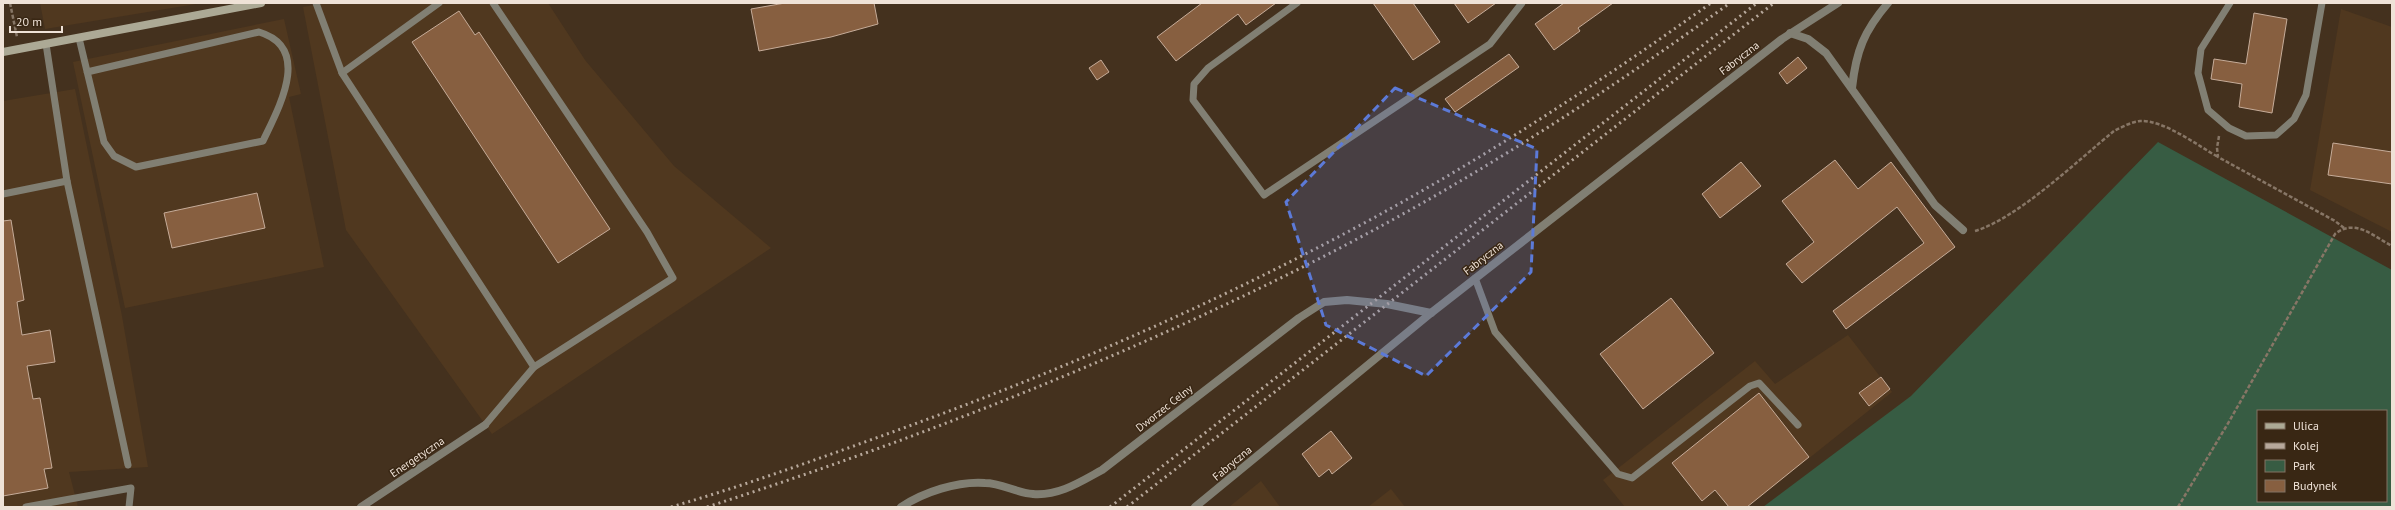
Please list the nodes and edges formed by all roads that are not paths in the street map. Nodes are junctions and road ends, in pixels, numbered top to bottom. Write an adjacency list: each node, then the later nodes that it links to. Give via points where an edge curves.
1 (258, 3): 12 (street)
2 (316, 3): 16 (lane)
3 (439, 3): 16 (lane)
4 (493, 3): 23 (lane, via 647,232 673,278)
5 (1297, 3): 6 (lane, via 1208,68 1194,84 1193,100 1264,195 1490,44)
6 (1522, 3)
7 (1838, 3): 11 (street, Fabryczna)
8 (1888, 3): 17 (street, via 1864,36 1855,62)
9 (2230, 3): 10 (lane, via 2201,49 2198,73 2208,110 2246,136 2276,134 2294,120 2306,95)
10 (2322, 3)
11 (1790, 33): 17 (street, via 1816,44 1826,53); 21 (street, Fabryczna)
12 (80, 38): 13 (street); 15 (lane)
13 (46, 44): 14 (street); 18 (lane)
14 (3, 52)
15 (87, 72): 15 (lane, via 104,142 114,156 136,167 263,141 286,91 289,73 280,44 272,36 259,32)
16 (342, 73): 23 (lane)
17 (1852, 88): 20 (street, via 1935,205)
18 (67, 181): 19 (lane); 26 (lane)
19 (3, 194)
20 (1963, 230)
21 (1475, 278): 22 (street, Fabryczna); 25 (lane, via 1495,332 1618,474 1632,478 1750,386 1759,383)
22 (1431, 313): 30 (street, Dworzec Celny, via 1372,302 1324,302 1299,318 1102,470 1066,490 1034,494 986,482 960,485 914,498); 31 (street, Fabryczna)
23 (534, 367): 24 (lane)
24 (485, 425): 29 (street, Energetyczna)
25 (1798, 425)
26 (128, 464)
27 (26, 507): 28 (lane, via 131,488)
28 (129, 507)
29 (361, 507)
30 (901, 507)
31 (1195, 507)

